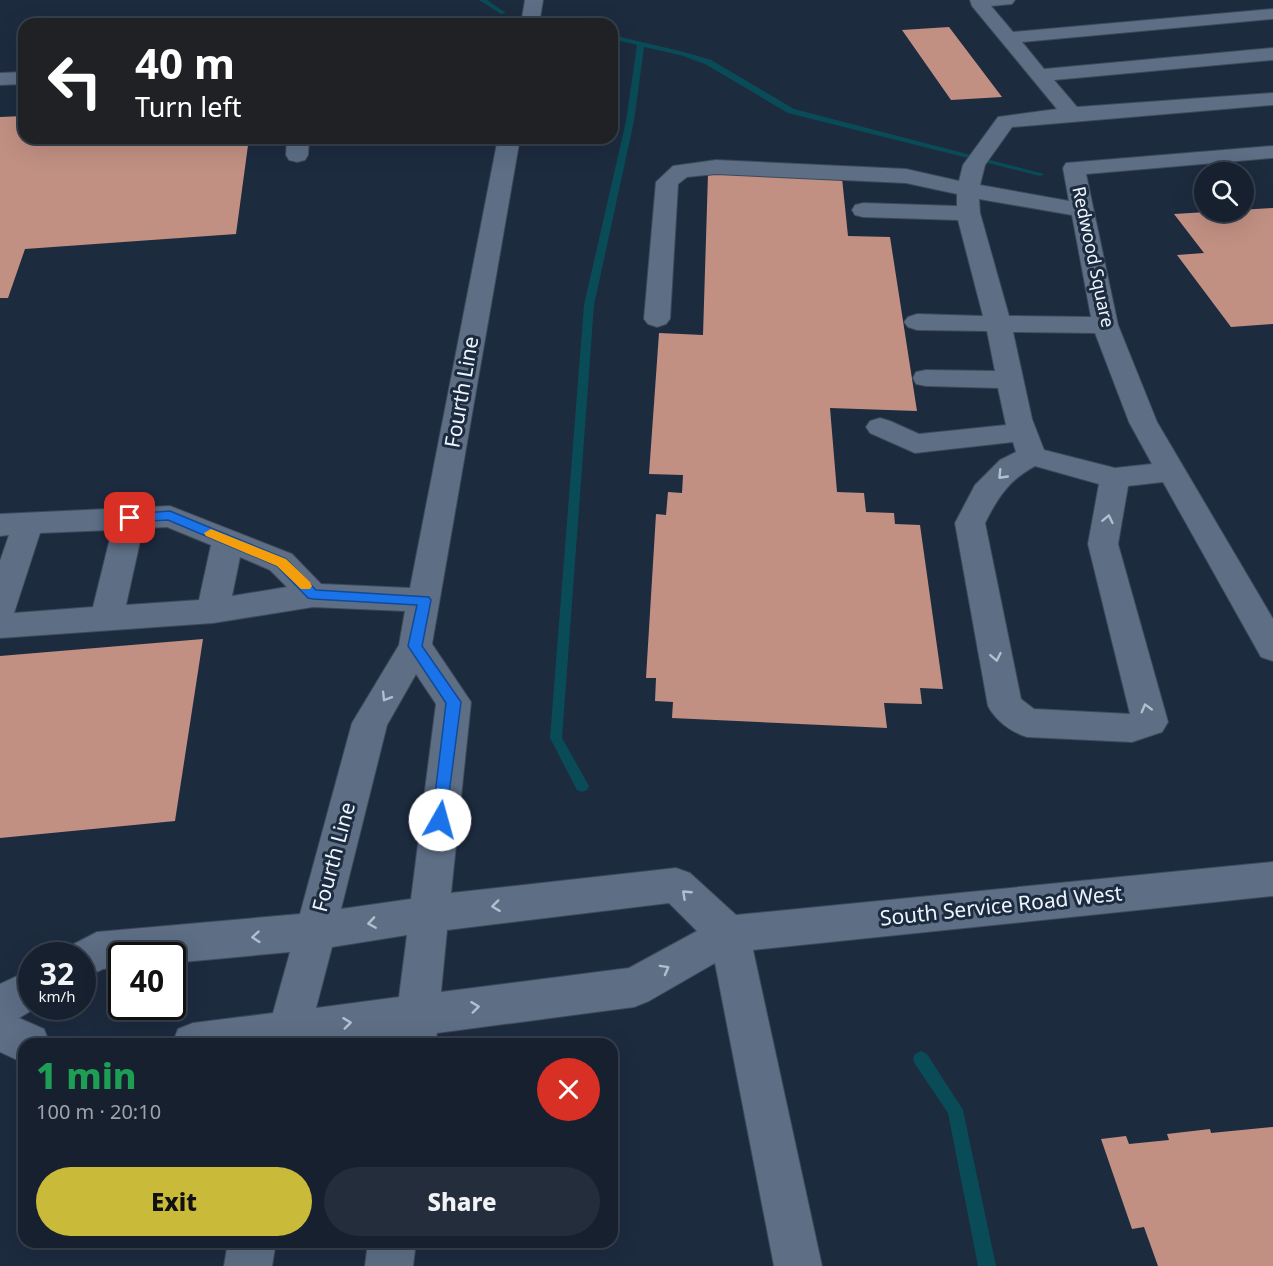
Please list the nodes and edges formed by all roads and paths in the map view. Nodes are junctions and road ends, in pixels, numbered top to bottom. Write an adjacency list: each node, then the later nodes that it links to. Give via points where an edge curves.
1 (534, 0): 4 (street)
2 (1006, 0): 5 (street, via 978,2)
3 (1273, 14): 5 (street)
4 (531, 18)
5 (1008, 38): 7 (street)
6 (1273, 54): 7 (street)
7 (1039, 75): 11 (street)
8 (18, 78): 9 (street)
9 (0, 79)
10 (1273, 99): 11 (street)
11 (1072, 114): 14 (street, via 1005,121 979,159)
12 (508, 144): 31 (street, Fourth Line)
13 (1273, 152): 16 (street, Redwood Square, via 1074,168)
14 (968, 201): 15 (street); 16 (street); 17 (street, via 906,176 716,167 681,171 667,182); 19 (street)
15 (863, 210)
16 (1083, 210): 20 (street, Redwood Square)
17 (657, 319)
18 (917, 322): 19 (street)
19 (998, 324): 20 (street); 22 (street)
20 (1105, 325): 25 (street, Redwood Square, via 1143,422)
21 (926, 378): 22 (street)
22 (1010, 380): 24 (street)
23 (880, 427): 24 (street, via 915,444)
24 (1027, 444): 26 (street); 26 (street, one-way to 26, via 985,492 970,523 1005,706 1027,723 1132,728 1150,722 1103,544)
25 (1171, 471): 26 (street); 37 (street, Redwood Square)
26 (1115, 478)
27 (130, 518): 28 (street); 29 (street, via 170,516); 34 (street)
28 (14, 524): 32 (street)
29 (228, 540): 30 (street, via 282,562); 33 (street)
30 (313, 595): 31 (street); 33 (street)
31 (424, 600): 36 (street, Fourth Line)
32 (0, 609)
33 (213, 611): 34 (street)
34 (107, 619): 35 (street)
35 (0, 626)
36 (415, 646): 39 (street, via 453,702); 40 (street, Fourth Line, one-way to 40, via 370,723)
37 (1273, 648)
38 (1273, 879): 41 (street, South Service Road West)
39 (429, 914): 40 (street, one-way to 40); 41 (street, one-way to 39, via 676,885); 45 (street)
40 (314, 932): 42 (street, one-way to 42); 47 (street, Fourth Line)
41 (729, 934): 45 (street, South Service Road West, one-way to 41, via 634,987); 53 (street)
42 (96, 952)
43 (18, 996): 44 (street)
44 (0, 1006)
45 (416, 1029): 47 (street, South Service Road West, one-way to 45)
46 (0, 1030): 48 (street)
47 (287, 1037)
48 (18, 1039)
49 (251, 1248): 51 (street)
50 (391, 1248): 52 (street)
51 (248, 1266)
52 (389, 1266)
53 (798, 1266)

